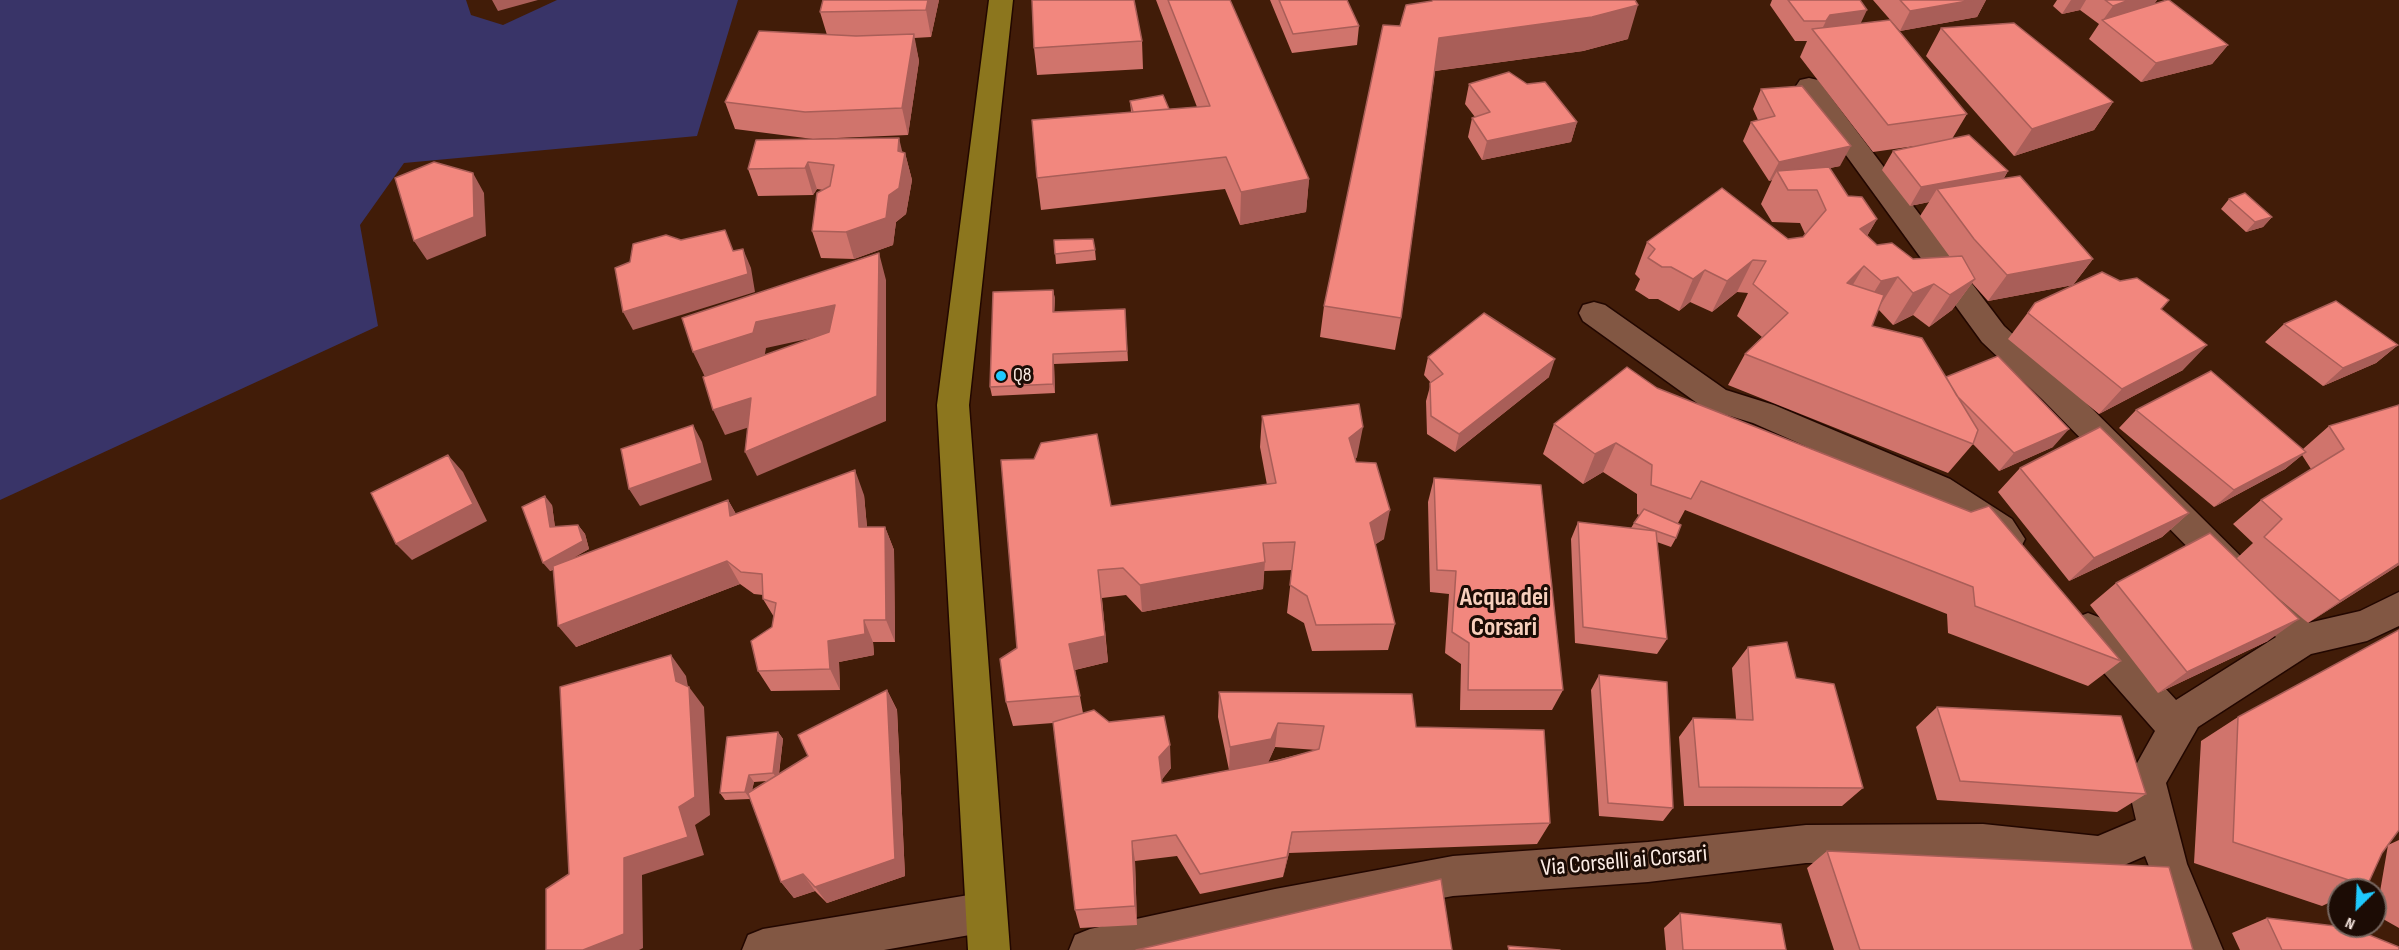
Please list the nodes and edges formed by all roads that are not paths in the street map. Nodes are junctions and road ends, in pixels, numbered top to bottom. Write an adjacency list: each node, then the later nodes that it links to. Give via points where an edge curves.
1 (1001, 0): 10 (main road, via 953,405)
2 (1809, 86): 7 (street, via 1993,334)
3 (1594, 313): 4 (street, via 1715,399 1763,414 1938,489 2000,529)
4 (2031, 564)
5 (2069, 607): 8 (street)
6 (2399, 608): 7 (street, via 2367,625)
7 (2302, 640): 8 (street, via 2184,715)
8 (2177, 729): 9 (street, via 2146,781)
9 (2158, 830): 12 (street, Via Corselli ai Corsari, via 2099,856 1983,843 1806,844 1648,862 1454,876 1275,909); 13 (street, via 2167,864)
10 (988, 931): 11 (street)
11 (763, 950)
12 (1090, 950)
13 (2202, 950)

